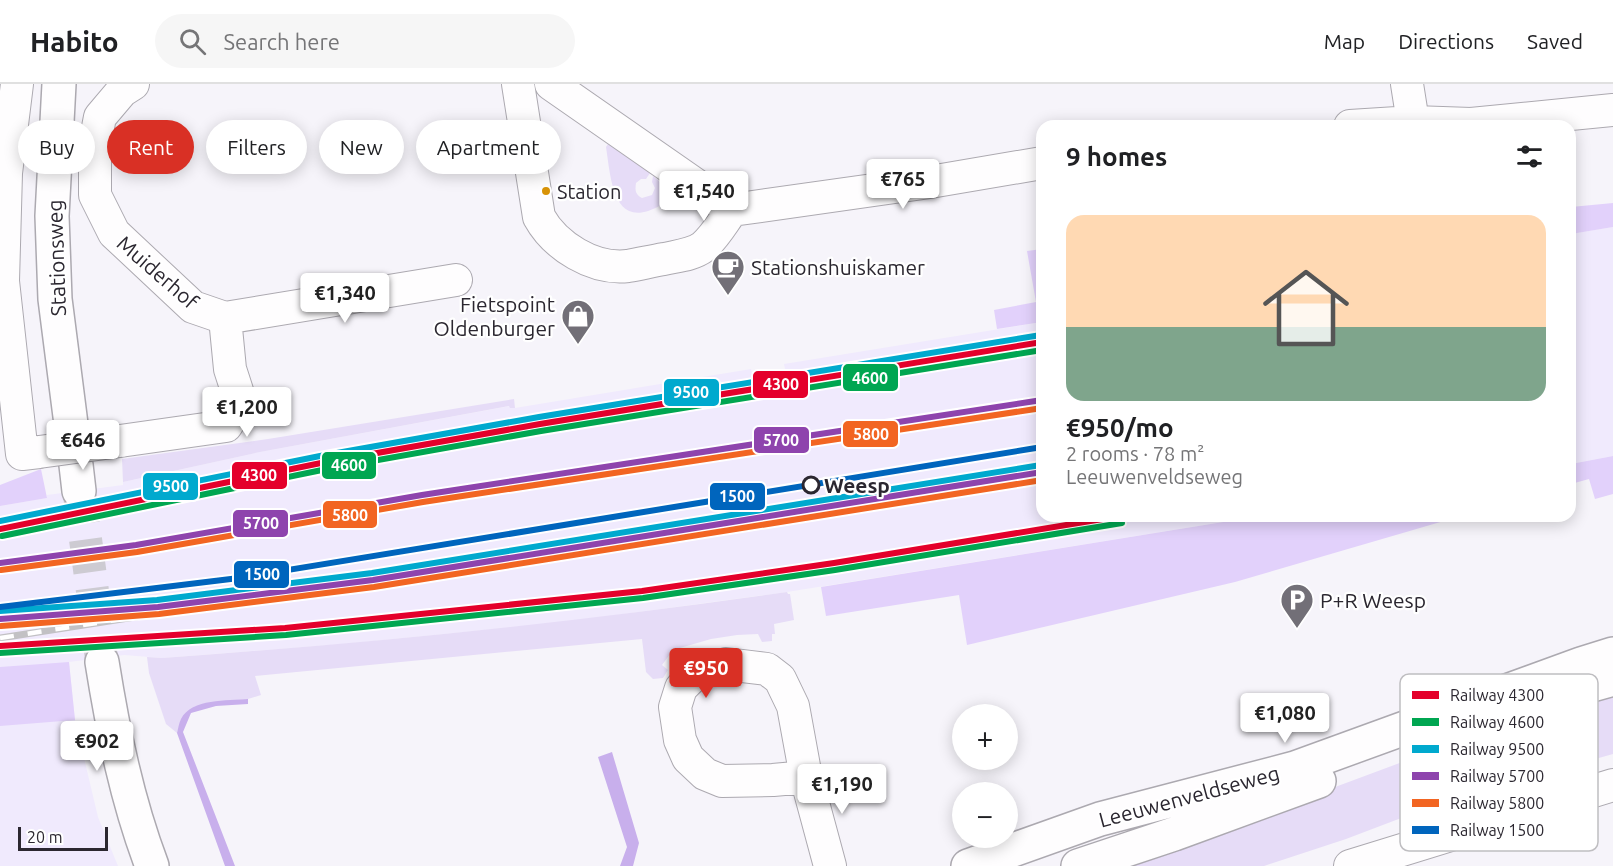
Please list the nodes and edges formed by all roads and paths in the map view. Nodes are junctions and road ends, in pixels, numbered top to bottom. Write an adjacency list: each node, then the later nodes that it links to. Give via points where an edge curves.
1 (17, 84): 12 (street, via 6,173)
2 (59, 84): 15 (main road, Stationsweg, via 52,216 54,275)
3 (132, 84): 14 (street, Muiderhof, via 100,117 95,142 95,195 114,233 193,307)
4 (518, 84): 11 (street, via 539,217 574,252 587,259 626,266 693,253 714,235)
5 (551, 84): 11 (street)
6 (1407, 84): 8 (street)
7 (1613, 110): 9 (street)
8 (1413, 120)
9 (1512, 120)
10 (1036, 164): 11 (street)
11 (732, 210)
12 (2, 280): 14 (street, bridge, via 31,453 226,426 241,402 230,369)
13 (456, 280): 14 (street)
14 (225, 318)
15 (72, 432)
16 (1613, 654): 18 (main road, Leeuwenveldseweg)
17 (102, 662): 27 (main road, via 123,768)
18 (1557, 674)
19 (1613, 679): 20 (main road, Leeuwenveldseweg)
20 (1598, 683)
21 (1400, 730): 29 (main road, Leeuwenveldseweg, via 1295,768 1100,819)
22 (1400, 751): 30 (main road, Leeuwenveldseweg)
23 (806, 777): 23 (street, via 722,781 705,774 688,758 680,740 675,707 681,688 694,675 726,664 767,669 780,679 793,706); 28 (street)
24 (1613, 785): 25 (street)
25 (1598, 790)
26 (1400, 851): 31 (street)
27 (152, 866)
28 (830, 866)
29 (968, 866)
30 (1078, 866)
31 (1350, 866)

